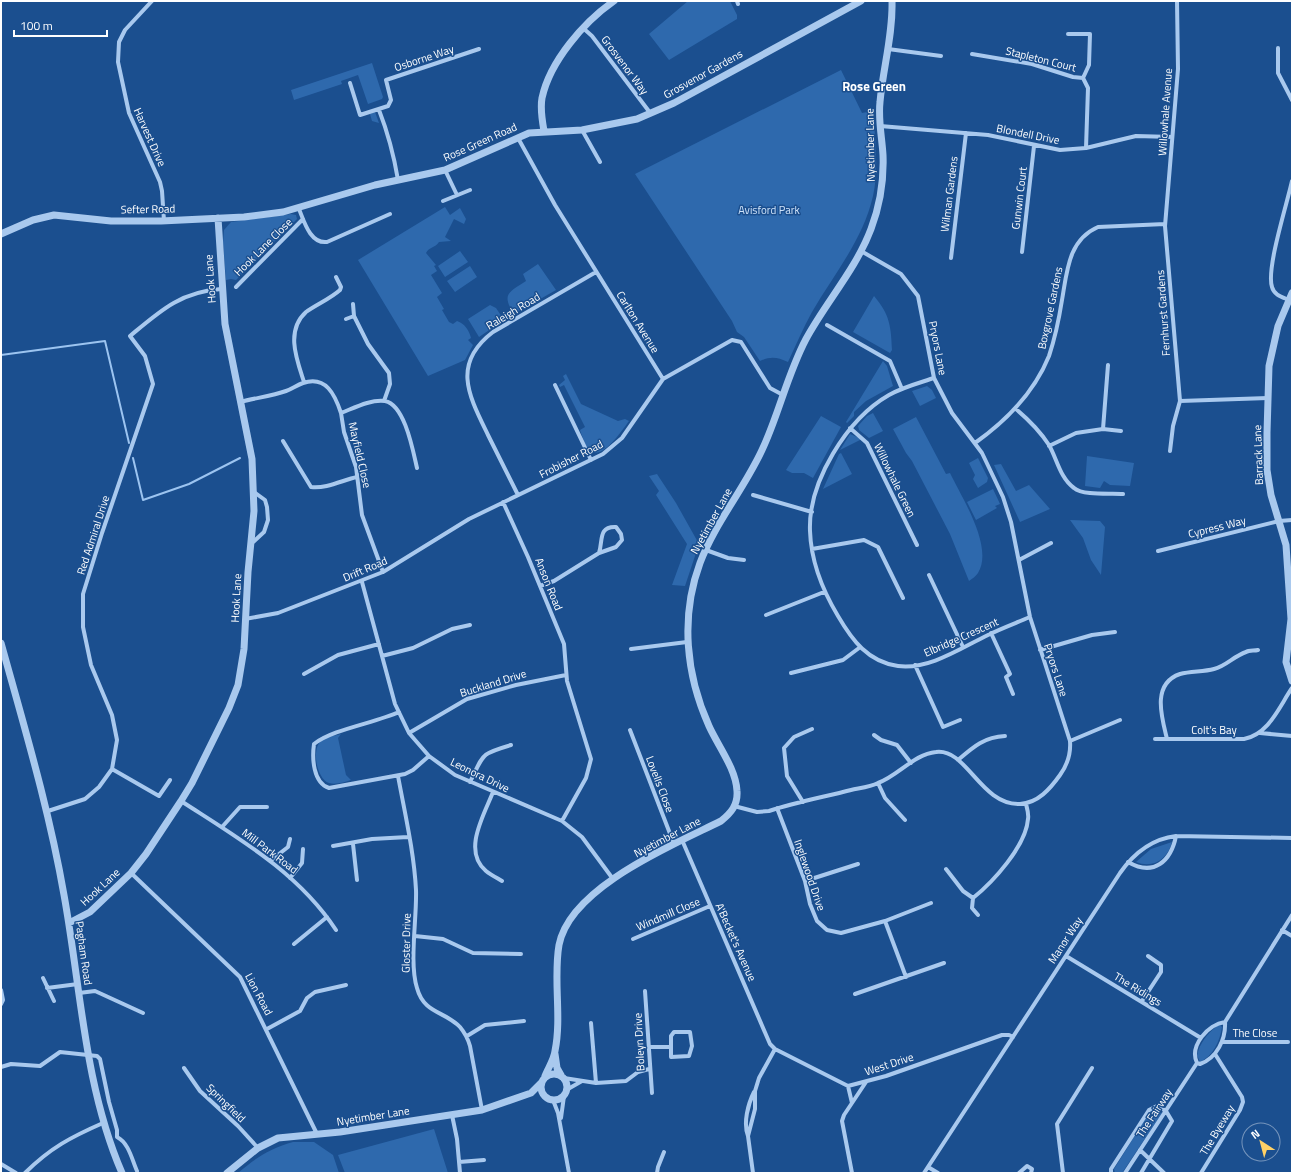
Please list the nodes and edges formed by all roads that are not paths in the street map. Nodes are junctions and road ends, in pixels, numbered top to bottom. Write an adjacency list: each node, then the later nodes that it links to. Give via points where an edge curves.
1 (152, 1): 39 (street, Harvest Drive, via 125,30 119,42 118,62 129,113 162,191)
2 (614, 1): 6 (street)
3 (861, 1): 17 (street, Grosvenor Gardens)
4 (892, 1): 9 (street, Nyetimber Lane)
5 (1177, 1): 23 (street, Willowhale Avenue, via 1178,69)
6 (583, 28): 17 (street, Grosvenor Way, via 592,36); 20 (street, via 565,51 546,85 542,105)
7 (1068, 34): 13 (street, via 1090,34 1089,65)
8 (1278, 48): 15 (street, via 1278,73)
9 (888, 49): 12 (street); 18 (street, Nyetimber Lane, via 880,104)
10 (479, 50): 16 (street, Osborne Way, via 386,80 391,100 388,106)
11 (972, 54): 13 (street, Stapleton Court, via 1032,64)
12 (941, 56)
13 (1083, 78): 25 (street, Stapleton Court, via 1088,88)
14 (350, 83): 16 (street, via 360,115)
15 (1292, 100)
16 (379, 110): 28 (street, via 389,136)
17 (651, 114): 19 (street, Grosvenor Gardens)
18 (880, 126): 21 (street, Blondell Drive); 42 (street, Nyetimber Lane, via 883,154 881,194 872,227)
19 (582, 130): 20 (street, Grosvenor Gardens); 26 (street)
20 (544, 131): 22 (street, Rose Green Road)
21 (966, 133): 24 (street, Blondell Drive, via 988,135); 44 (street, Wilman Gardens)
22 (518, 137): 27 (street, Rose Green Road); 45 (street, Carlton Avenue, via 554,205)
23 (1172, 137): 25 (street, Blondell Drive, via 1136,136); 40 (street, Willowhale Avenue)
24 (1034, 146): 25 (street, Blondell Drive, via 1060,150); 43 (street, Gunwin Court)
25 (1086, 148)
26 (600, 162)
27 (445, 170): 28 (street, Rose Green Road); 31 (street)
28 (398, 180): 35 (street, Rose Green Road)
29 (1292, 182): 33 (street, Barrack Lane)
30 (470, 190): 31 (street)
31 (457, 195): 32 (street)
32 (443, 201)
33 (1287, 207): 34 (street); 49 (street, Barrack Lane, via 1271,268 1272,286 1278,295)
34 (1292, 208)
35 (299, 209): 37 (street, Sefter Road); 38 (street)
36 (390, 214): 38 (street, via 321,243 313,236)
37 (218, 218): 39 (street, Sefter Road); 48 (street, Hook Lane)
38 (303, 219): 47 (street, Hook Lane Close)
39 (164, 221): 41 (street, Sefter Road, via 111,221 54,215 33,220)
40 (1165, 224): 63 (street, Fernhurst Gardens); 65 (street, Boxgrove Gardens, via 1098,227 1080,240 1072,253 1067,270 1056,334 1048,357 1029,392)
41 (1, 234)
42 (861, 251): 55 (street, Pryors Lane, via 901,274 918,296); 60 (street, Nyetimber Lane, via 806,339)
43 (1022, 252)
44 (951, 258)
45 (596, 272): 56 (street, Carlton Avenue); 79 (street, Raleigh Road, via 493,332 484,339 472,356 468,371 468,391)
46 (336, 277): 57 (street, via 340,290 306,312 295,332 295,348)
47 (236, 287)
48 (221, 289): 64 (street, Hook Lane, via 230,355); 141 (street, Red Admiral Drive, via 202,291 160,310 130,336 145,356 153,384 83,594 83,628 91,665 112,715 117,740)
49 (1290, 296): 61 (street, Barrack Lane, via 1273,345 1269,366)
50 (353, 304): 51 (street)
51 (354, 316): 52 (street); 62 (street, via 368,344 389,373 390,384)
52 (346, 319)
53 (827, 325): 59 (street, via 890,361)
54 (1108, 365): 68 (street)
55 (934, 378): 59 (street, Elbridge Crescent); 71 (street, Pryors Lane, via 952,413)
56 (663, 379): 60 (street, via 736,340 741,342 770,388); 74 (street, Frobisher Road, via 618,442 610,450)
57 (304, 382): 64 (street, via 286,391); 66 (street, via 317,381 328,386)
58 (555, 385): 74 (street)
59 (902, 389): 67 (street, Elbridge Crescent, via 874,405)
60 (783, 395): 90 (street, Nyetimber Lane, via 762,451)
61 (1268, 398): 63 (street); 85 (street, Barrack Lane, via 1267,470)
62 (384, 401): 66 (street, Mayfield Close, via 365,404); 75 (street, via 394,405 404,423)
63 (1180, 401): 73 (street, Fernhurst Gardens)
64 (240, 402): 77 (street, Hook Lane, via 252,459)
65 (1016, 408): 71 (street, Boxgrove Gardens); 72 (street, via 1033,424)
66 (341, 413): 76 (street, Mayfield Close)
67 (850, 428): 83 (street, Elbridge Crescent, via 828,465 813,501); 88 (street, Willowhale Green, via 867,443)
68 (1103, 429): 69 (street); 72 (street, via 1076,433)
69 (1121, 431)
70 (283, 441): 76 (street, via 311,487)
71 (975, 444): 94 (street, Pryors Lane, via 1003,497)
72 (1049, 446): 78 (street, via 1065,479 1074,489)
73 (1170, 451)
74 (591, 460): 79 (street, Frobisher Road)
75 (417, 468)
76 (357, 477): 95 (street, Mayfield Close, via 362,515)
77 (254, 492): 87 (street, Hook Lane); 87 (street, via 265,500 268,520 264,532)
78 (1123, 494)
79 (518, 495): 81 (street, Frobisher Road)
80 (753, 495): 83 (street)
81 (503, 502): 82 (street, Frobisher Road); 98 (street, Anson Road)
82 (482, 512): 95 (street, Drift Road)
83 (812, 512): 89 (street, Elbridge Crescent)
84 (1292, 520): 85 (street, Cypress Way)
85 (1279, 521): 91 (street, Cypress Way); 104 (street, Barrack Lane, via 1286,545)
86 (1051, 543): 94 (street)
87 (251, 544): 103 (street, Hook Lane)
88 (916, 545)
89 (812, 549): 99 (street, Elbridge Crescent); 100 (street, via 864,540 872,542 878,547)
90 (706, 550): 93 (street, via 728,558); 108 (street, Nyetimber Lane, via 694,580 689,603)
91 (1158, 551)
92 (599, 553): 92 (street, via 620,544 622,534 616,526 602,532); 98 (street)
93 (744, 560)
94 (1019, 560): 102 (street, Pryors Lane)
95 (383, 572): 97 (street, Drift Road)
96 (929, 575): 111 (street)
97 (362, 582): 103 (street, Drift Road, via 278,613); 110 (street, Leonora Drive)
98 (540, 586): 120 (street, Anson Road, via 564,644)
99 (824, 592): 101 (street); 112 (street, Elbridge Crescent)
100 (903, 598)
101 (766, 615)
102 (1030, 617): 107 (street, Elbridge Crescent); 114 (street, Pryors Lane)
103 (245, 619): 147 (street, Hook Lane, via 244,649 238,685 192,783)
104 (1291, 619): 121 (street, Barrack Lane, via 1286,662)
105 (470, 624): 116 (street, via 452,629 413,648)
106 (1115, 632): 114 (street, via 1092,635)
107 (991, 633): 111 (street, Elbridge Crescent); 123 (street, via 1010,674 1006,677)
108 (688, 642): 113 (street); 150 (street, Nyetimber Lane, via 692,672 702,710 734,779 737,794)
109 (1, 643): 153 (street, Pagham Road)
110 (379, 644): 116 (street, Leonora Drive); 119 (street, via 338,655)
111 (963, 647): 117 (street, Elbridge Crescent, via 934,661)
112 (858, 648): 117 (street, Elbridge Crescent, via 881,662 898,666); 118 (street, via 843,660)
113 (631, 649)
114 (1040, 650): 136 (street, Pryors Lane)
115 (1258, 650): 135 (street, via 1246,651 1214,669 1178,675 1166,684 1160,704)
116 (382, 656): 124 (street, Leonora Drive)
117 (915, 665): 125 (street, via 943,727)
118 (791, 673)
119 (304, 674)
120 (566, 675): 129 (street, Buckland Drive, via 516,685 467,699); 155 (street, Anson Road, via 591,759 586,778)
121 (1292, 681)
122 (1292, 688): 130 (street, via 1284,704)
123 (1013, 694)
124 (399, 712): 129 (street, Leonora Drive); 142 (street, via 382,720 323,737 314,744 313,754 319,782 329,788)
125 (960, 720)
126 (1120, 720): 136 (street)
127 (812, 729): 148 (street, via 794,737 784,748 787,776)
128 (630, 730): 163 (street, Lovells Close)
129 (409, 733): 138 (street, Leonora Drive)
130 (1260, 733): 133 (street, Colt's Bay); 135 (street, Colt's Bay, via 1244,739)
131 (874, 735): 140 (street, via 897,745)
132 (1005, 736): 139 (street, via 992,736 980,742)
133 (1292, 736)
134 (1155, 739): 135 (street, Colt's Bay)
135 (1167, 739)
136 (1070, 741): 149 (street, Pryors Lane, via 1070,756 1059,776 1035,801)
137 (511, 745): 144 (street, via 487,752)
138 (429, 756): 142 (street, via 413,770); 144 (street, Leonora Drive, via 455,775)
139 (958, 760): 140 (street, via 951,755 937,752 926,754); 149 (street, via 992,795 1013,804)
140 (911, 763): 145 (street)
141 (112, 769): 143 (street, via 159,796); 153 (street, Red Admiral Drive, via 99,787 85,799)
142 (398, 776): 158 (street, Gloster Drive)
143 (170, 780)
144 (470, 782): 146 (street, Leonora Drive)
145 (878, 783): 148 (street); 154 (street, via 886,798)
146 (493, 792): 155 (street, Leonora Drive); 174 (street, via 476,832 475,846 478,859 485,870)
147 (181, 800): 156 (street, Mill Park Road); 170 (street, Hook Lane)
148 (803, 802): 152 (street)
149 (1026, 804): 176 (street, via 1029,817 1022,839 998,873)
150 (734, 806): 152 (street, via 756,812); 161 (street, Nyetimber Lane, via 730,814 721,821)
151 (267, 807): 156 (street, via 240,807)
152 (777, 808): 175 (street, Inglewood Drive)
153 (48, 811): 183 (street, Pagham Road)
154 (905, 820)
155 (562, 821): 172 (street, Leonora Drive, via 582,837)
156 (222, 827): 166 (street, Mill Park Road)
157 (1176, 836): 159 (street, Manor Way); 167 (street, Manor Way, via 1150,843); 167 (street, via 1171,853 1159,865 1147,868 1134,866)
158 (408, 837): 162 (street, via 372,839); 186 (street, Gloster Drive, via 413,852 416,892)
159 (1292, 838)
160 (290, 839): 166 (street, via 288,847)
161 (682, 840): 163 (street, Nyetimber Lane); 178 (street, A'Becket's Avenue)
162 (353, 844): 164 (street); 173 (street)
163 (674, 844): 172 (street, Nyetimber Lane)
164 (333, 846)
165 (303, 848): 171 (street, via 302,863)
166 (270, 860): 171 (street, Mill Park Road)
167 (1128, 862): 191 (street, Manor Way)
168 (858, 864): 175 (street)
169 (946, 869): 176 (street, via 963,891)
170 (131, 873): 183 (street, Hook Lane, via 90,912); 210 (street, Lion Road, via 238,974)
171 (290, 878): 181 (street, Mill Park Road, via 313,899)
172 (614, 879): 219 (street, Nyetimber Lane, via 584,902 565,925 559,945)
173 (357, 880)
174 (502, 881)
175 (805, 881): 182 (street, Inglewood Drive, via 817,921 827,930 841,934)
176 (973, 898): 179 (street, via 972,908)
177 (931, 902): 182 (street, Inglewood Drive)
178 (710, 906): 188 (street, Windmill Close); 218 (street, A'Becket's Avenue, via 770,1044)
179 (978, 915)
180 (1292, 915): 185 (street)
181 (327, 917): 184 (street, Mill Park Road); 189 (street)
182 (885, 921): 194 (street)
183 (69, 923): 196 (street, Pagham Road)
184 (336, 930)
185 (1282, 930): 187 (street); 208 (street)
186 (415, 936): 190 (street, via 443,939 473,953); 211 (street, Gloster Drive, via 414,976 420,996 426,1005 453,1022)
187 (1292, 936)
188 (632, 939)
189 (294, 944)
190 (521, 954)
191 (1066, 956): 204 (street, The Ridings); 212 (street, Manor Way)
192 (1148, 956): 204 (street, via 1161,965 1162,972)
193 (944, 964): 194 (street)
194 (906, 977): 202 (street)
195 (43, 978): 198 (street)
196 (78, 984): 198 (street); 201 (street, Pagham Road)
197 (346, 985): 210 (street, via 315,992 307,998 300,1011)
198 (47, 988): 203 (street)
199 (1, 990): 205 (street, via 4,995)
200 (645, 991): 216 (street, Boleyn Drive)
201 (79, 993): 206 (street, via 95,991); 221 (street, Pagham Road)
202 (855, 994)
203 (54, 1001)
204 (1142, 1001): 213 (street, The Ridings)
205 (1, 1004)
206 (143, 1013)
207 (524, 1021): 211 (street, via 485,1025)
208 (1225, 1022): 213 (street, via 1212,1026); 214 (street)
209 (591, 1024): 232 (street)
210 (267, 1029): 246 (street, Lion Road)
211 (466, 1036): 241 (street, Gloster Drive)
212 (1013, 1037): 230 (street, West Drive, via 1002,1035); 257 (street, Manor Way)
213 (1201, 1038): 222 (street, The Fairway, via 1195,1055)
214 (1222, 1042): 215 (street, The Close); 220 (street)
215 (1288, 1042)
216 (649, 1047): 217 (street); 226 (street, Boleyn Drive)
217 (670, 1047): 217 (street, via 674,1032 690,1032 692,1046 689,1056 671,1057)
218 (775, 1050): 233 (street); 234 (street)
219 (554, 1054): 227 (street, Nyetimber Lane); 228 (street, Nyetimber Lane)
220 (1215, 1054): 222 (street, via 1202,1063); 277 (street, The Byeway, via 1243,1102)
221 (88, 1055): 223 (street, via 60,1052 40,1066 11,1064); 245 (street, Pagham Road); 248 (street, via 100,1059)
222 (1197, 1063): 242 (street, The Fairway)
223 (1, 1067)
224 (184, 1068): 250 (street, Springfield, via 200,1091)
225 (1092, 1068): 272 (street, via 1057,1124)
226 (649, 1069): 232 (street, via 638,1072 626,1080); 236 (street, Boleyn Drive)
227 (545, 1076): 228 (street, via 553,1073); 231 (street)
228 (562, 1076): 229 (street); 235 (street)
229 (582, 1081): 232 (street); 235 (street)
230 (866, 1082): 233 (street, West Drive); 240 (street)
231 (541, 1083): 237 (street, Nyetimber Lane); 238 (street)
232 (596, 1083)
233 (848, 1086): 240 (street)
234 (754, 1091): 247 (street, via 755,1109); 247 (street, via 747,1118)
235 (566, 1092): 239 (street); 244 (street)
236 (652, 1093)
237 (531, 1094): 238 (street, Nyetimber Lane); 241 (street, Nyetimber Lane)
238 (543, 1095): 239 (street)
239 (553, 1100): 244 (street)
240 (852, 1103): 267 (street, via 844,1115 842,1127)
241 (482, 1110): 243 (street, Nyetimber Lane)
242 (1166, 1111): 251 (street, The Fairway); 253 (street, via 1172,1121 1171,1126); 273 (street, via 1157,1106 1149,1110 1111,1169)
243 (452, 1115): 246 (street, Nyetimber Lane); 255 (street, via 458,1139)
244 (560, 1122): 264 (street)
245 (103, 1123): 249 (street, Pagham Road); 260 (street, via 73,1136 46,1153)
246 (317, 1134): 250 (street, Nyetimber Lane, via 278,1138)
247 (748, 1136): 266 (street)
248 (117, 1137): 249 (street); 258 (street, via 126,1145)
249 (109, 1140): 261 (street, Pagham Road)
250 (258, 1148): 262 (street, Nyetimber Lane)
251 (1140, 1150): 253 (street); 274 (street, The Fairway)
252 (664, 1152): 265 (street)
253 (1149, 1159): 275 (street); 276 (street)
254 (484, 1160): 255 (street)
255 (459, 1162): 263 (street)
256 (1, 1164): 259 (street)
257 (928, 1167): 268 (street, Manor Way); 269 (street)
258 (137, 1171)
259 (16, 1173)
260 (25, 1173)
261 (122, 1173)
262 (227, 1173)
263 (460, 1173)
264 (569, 1173)
265 (657, 1173)
266 (753, 1173)
267 (852, 1173)
268 (924, 1173)
269 (938, 1173)
270 (1019, 1173): 271 (street, via 1027,1166 1031,1167)
271 (1031, 1173)
272 (1063, 1173)
273 (1111, 1173)
274 (1125, 1173)
275 (1141, 1173)
276 (1164, 1173)
277 (1201, 1173)

